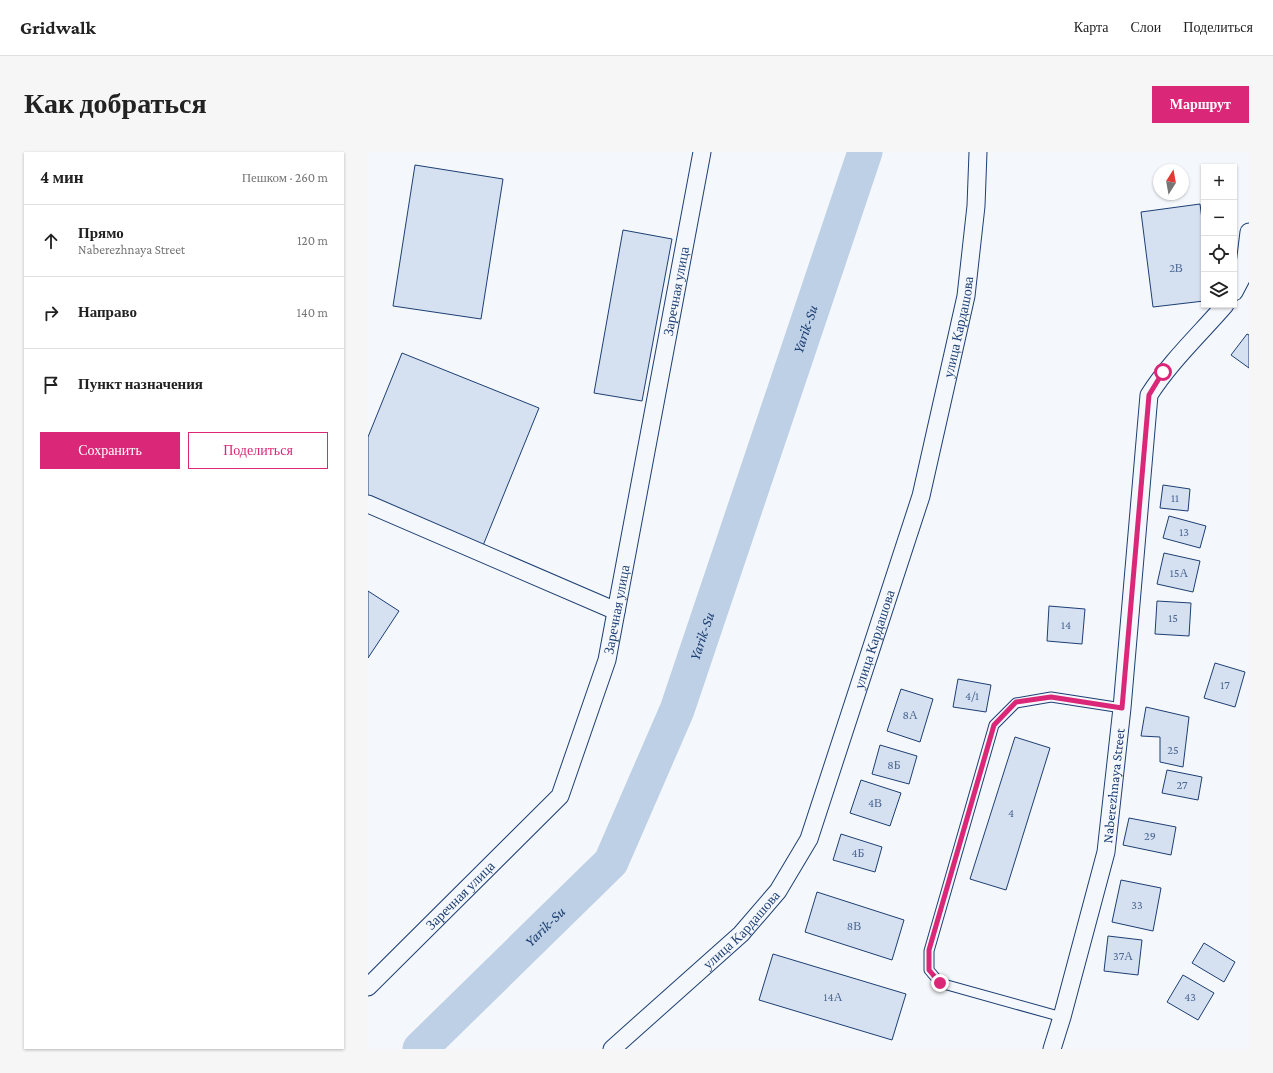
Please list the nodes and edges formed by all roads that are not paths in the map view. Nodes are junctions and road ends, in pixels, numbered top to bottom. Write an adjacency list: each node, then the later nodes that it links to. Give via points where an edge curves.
1 (702, 152): 7 (street, Заречная улица)
2 (978, 152): 11 (street, улица Кардашова, via 976,206 966,296 921,496 809,839 778,891 741,934)
3 (1249, 232): 4 (street, via 1244,273)
4 (1237, 286)
5 (1222, 308): 8 (street, Naberezhnaya Street, via 1163,372 1149,395)
6 (368, 504): 7 (street)
7 (616, 611): 9 (street, Заречная улица, via 607,660 560,796)
8 (1122, 708): 10 (street, Naberezhnaya Street, via 1106,852); 10 (lane, via 1051,697 1016,702 994,725 929,950 929,970 940,983)
9 (368, 987)
10 (1062, 1017): 12 (street, Naberezhnaya Street)
11 (612, 1049)
12 (1052, 1049)

